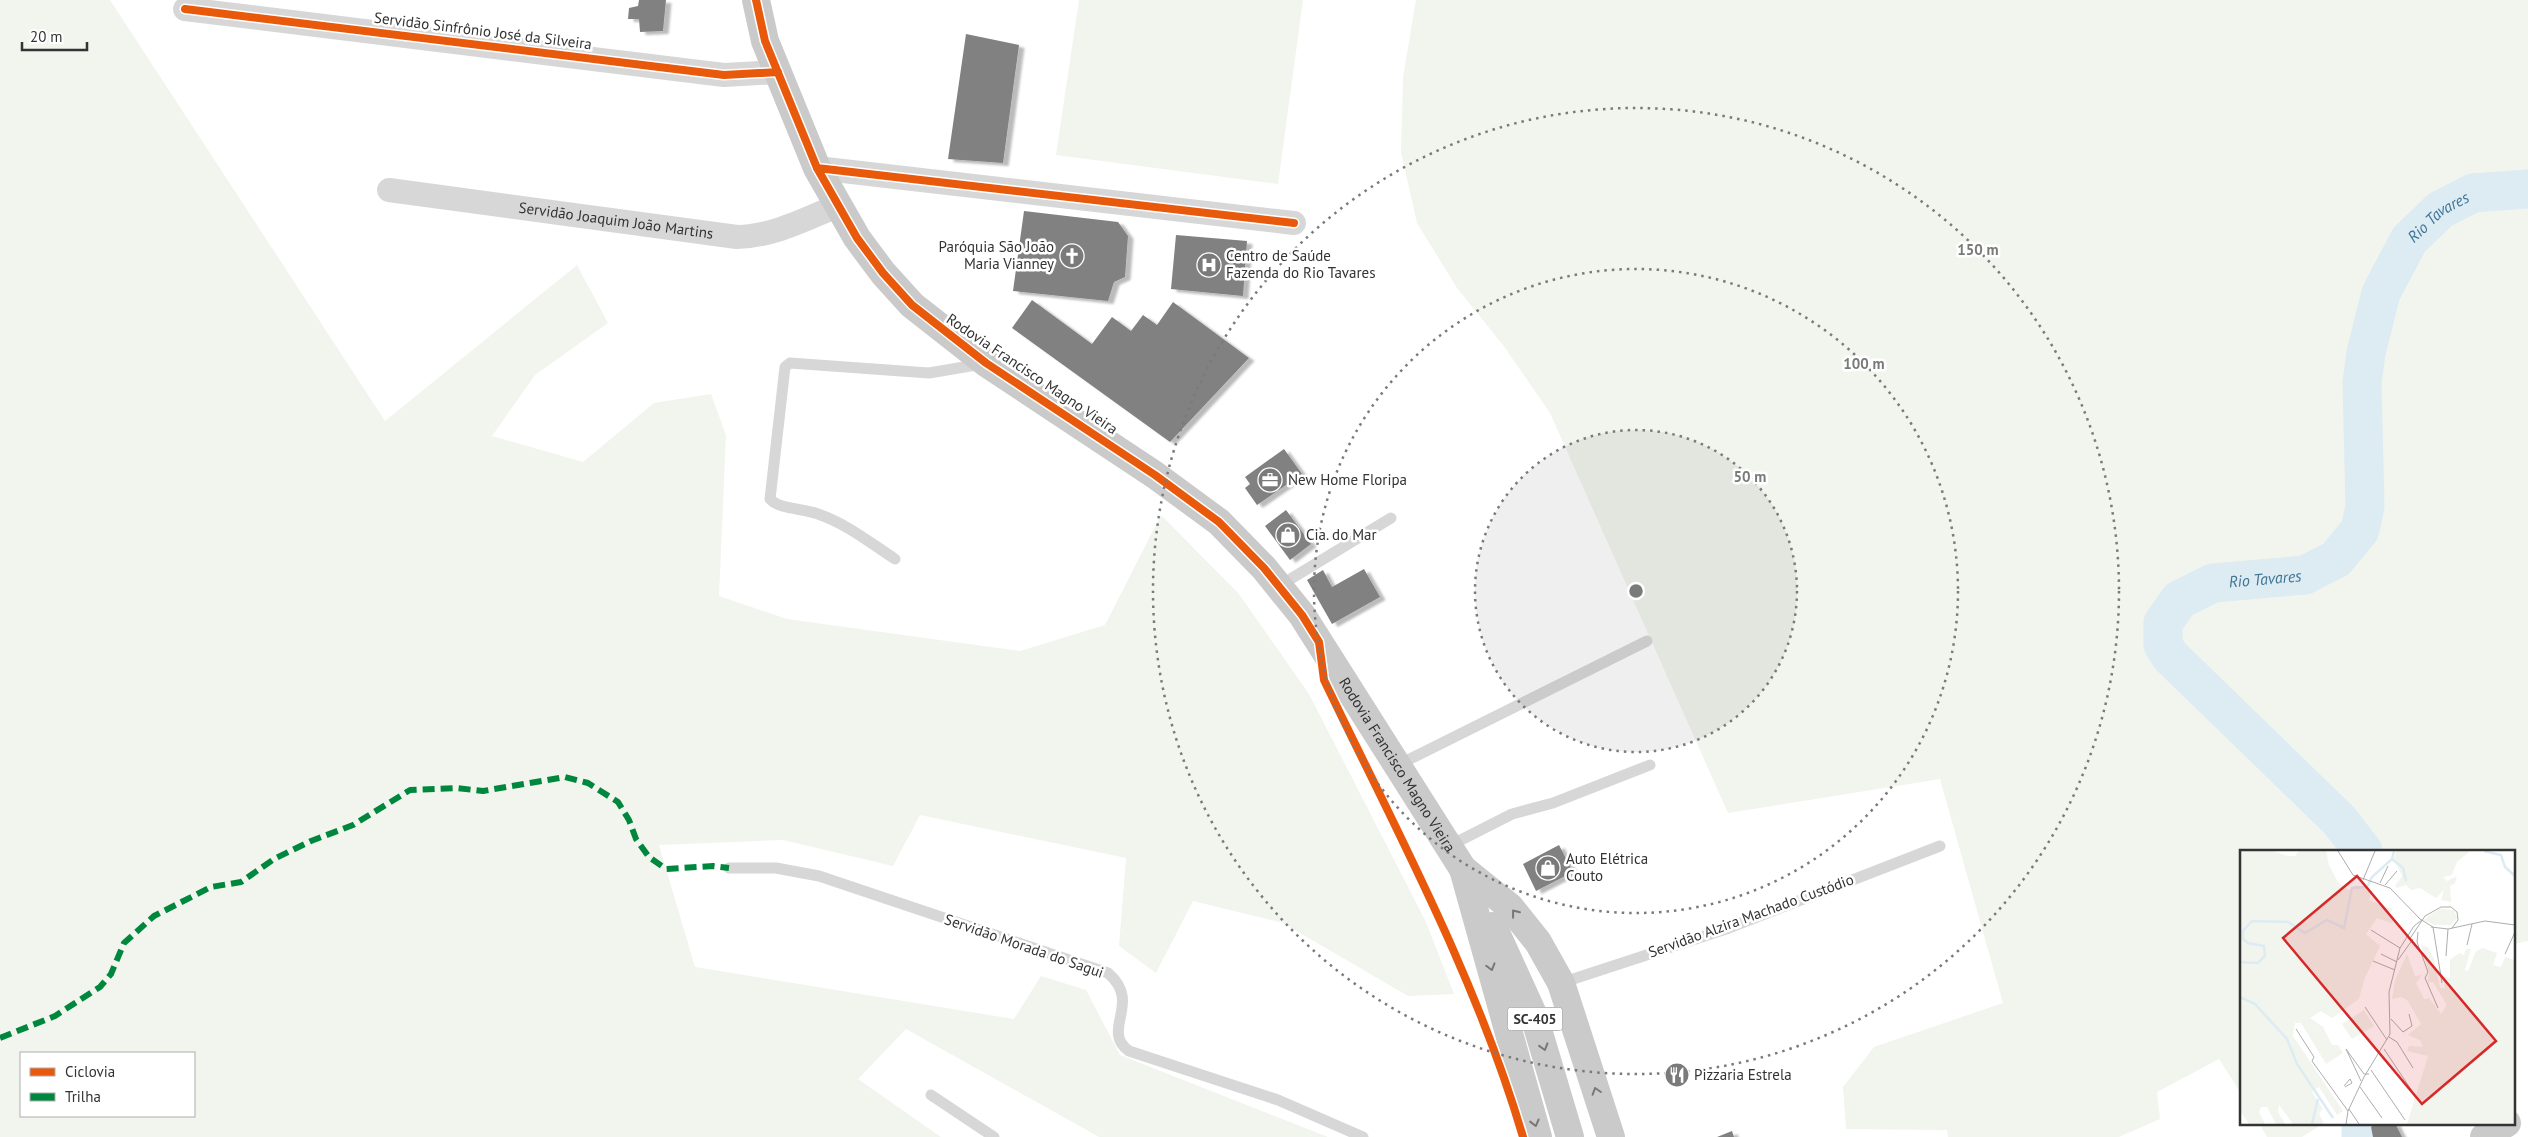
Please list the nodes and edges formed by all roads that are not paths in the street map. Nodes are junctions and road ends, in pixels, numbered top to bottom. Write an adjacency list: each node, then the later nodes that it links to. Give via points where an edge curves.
1 (756, 0): 3 (main road, Rodovia Francisco Magno Vieira / SC-405)
2 (185, 9): 3 (street, Servidão Sinfrônio José da Silveira, via 724,75)
3 (778, 72): 4 (main road, Rodovia Francisco Magno Vieira / SC-405)
4 (817, 168): 6 (main road, Rodovia Francisco Magno Vieira / SC-405); 7 (street)
5 (389, 190): 6 (street, Servidão Joaquim João Martins, via 737,238 756,237 783,229)
6 (837, 206): 8 (main road, Rodovia Francisco Magno Vieira / SC-405, via 883,273 912,304)
7 (1294, 223)
8 (986, 363): 10 (lane, via 929,373 790,363 785,367 770,499 776,505 804,509 841,522); 11 (main road, Rodovia Francisco Magno Vieira / SC-405, via 1190,499 1226,528)
9 (1391, 518): 11 (lane)
10 (895, 559)
11 (1278, 586): 13 (main road, Rodovia Francisco Magno Vieira / SC-405, via 1302,616)
12 (1648, 641): 13 (lane)
13 (1398, 765): 15 (main road, Rodovia Francisco Magno Vieira / SC-405)
14 (1650, 765): 15 (lane, via 1553,803 1512,814)
15 (1449, 846): 18 (main road, Rodovia Francisco Magno Vieira / SC-405)
16 (1940, 846): 19 (lane, Servidão Alzira Machado Custódio, via 1726,928)
17 (729, 868): 25 (lane, Servidão Morada do Sagui, via 776,868 819,876 1108,973 1123,990 1117,1036 1120,1045 1129,1051 1278,1100)
18 (1464, 870): 19 (main road, Rodovia Francisco Magno Vieira / SC-405, one-way to 18, via 1538,942 1510,907); 26 (main road, Rodovia Francisco Magno Vieira, one-way to 26); 27 (main road, SC-405, one-way to 27, via 1534,1016)
19 (1561, 982): 28 (main road, Rodovia Francisco Magno Vieira / SC-405, one-way to 19)
20 (932, 1095): 24 (lane)
21 (2528, 1115): 22 (main road)
22 (2516, 1119)
23 (2505, 1124): 29 (main road)
24 (994, 1137)
25 (1363, 1137)
26 (1538, 1137)
27 (1570, 1137)
28 (1611, 1137)
29 (2484, 1137)

